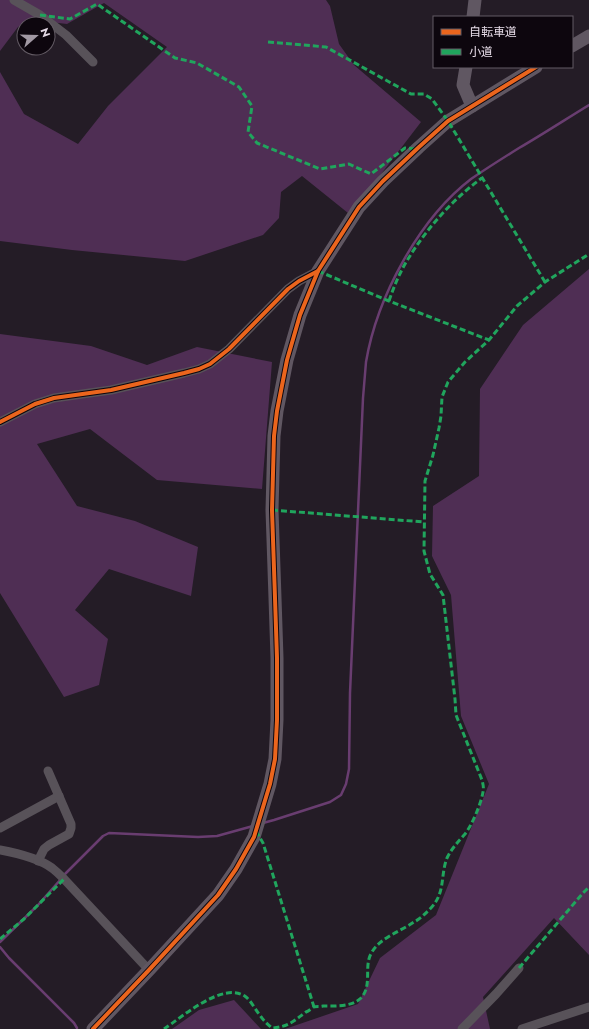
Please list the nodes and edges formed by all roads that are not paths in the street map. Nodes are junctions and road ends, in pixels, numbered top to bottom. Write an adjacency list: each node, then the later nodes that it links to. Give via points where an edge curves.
1 (14, 0): 4 (street, via 40,15 66,35)
2 (589, 36): 3 (street)
3 (573, 45)
4 (93, 62)
5 (466, 68): 7 (street, via 463,85)
6 (534, 68): 7 (street)
7 (472, 106): 8 (street, via 448,121 383,181 359,207)
8 (318, 271): 9 (street, via 288,289 229,349 210,364 184,373 111,390 54,398 35,404); 16 (street, via 300,315 287,360 274,436 272,510 278,658 275,759 270,784 254,837 236,869 218,895)
9 (0, 422)
10 (48, 771): 11 (street)
11 (59, 796): 12 (street); 14 (street, via 71,828 69,834 44,849)
12 (0, 828)
13 (0, 850): 14 (street)
14 (38, 860): 16 (street, via 52,867 64,878)
15 (519, 968): 19 (street)
16 (149, 970): 18 (street)
17 (589, 1007): 20 (street)
18 (93, 1029)
19 (462, 1029)
20 (522, 1029)

